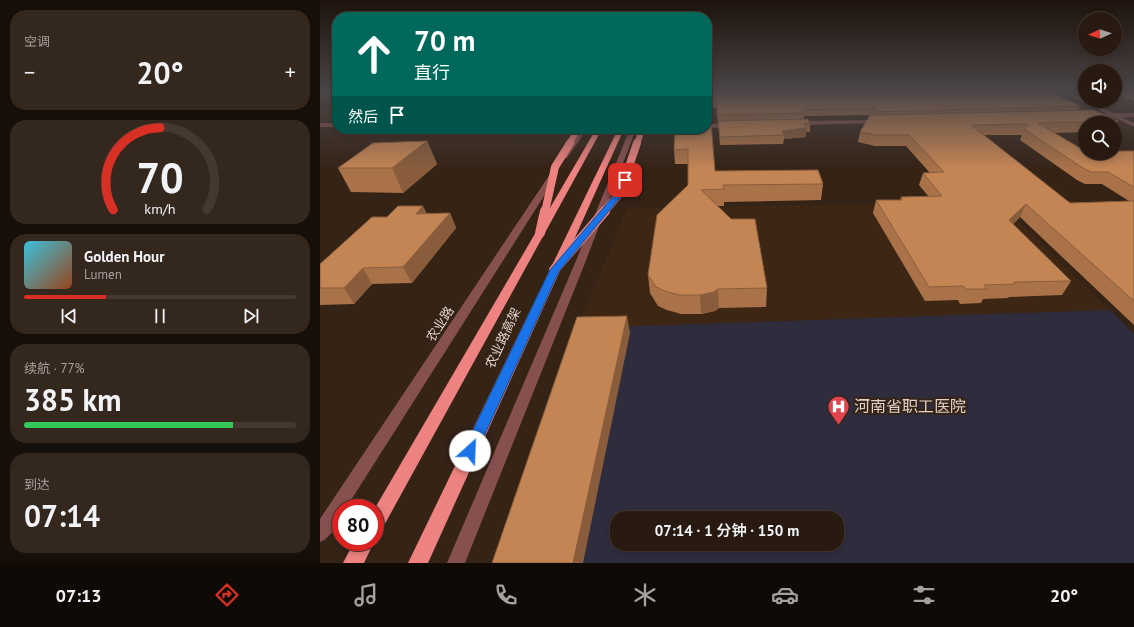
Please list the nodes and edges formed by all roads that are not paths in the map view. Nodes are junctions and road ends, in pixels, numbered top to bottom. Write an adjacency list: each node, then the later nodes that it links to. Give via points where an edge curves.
1 (1122, 119): 7 (street)
2 (884, 121): 3 (street)
3 (786, 124)
4 (320, 125): 5 (street)
5 (332, 125)
6 (739, 125): 8 (street)
7 (1134, 125)
8 (712, 126)
9 (575, 134): 15 (highway, bridge, via 554,167)
10 (581, 134): 18 (street, 农业路)
11 (596, 134): 15 (highway, 农业路高架, bridge)
12 (618, 134): 16 (highway, 农业路高架, bridge)
13 (631, 134): 22 (street)
14 (640, 134): 16 (highway, bridge, via 620,193)
15 (540, 233): 17 (highway, 农业路高架)
16 (554, 270): 21 (highway, 农业路高架)
17 (384, 509)
18 (320, 534)
19 (360, 551): 20 (highway)
20 (354, 563)
21 (418, 563)
22 (456, 563)

